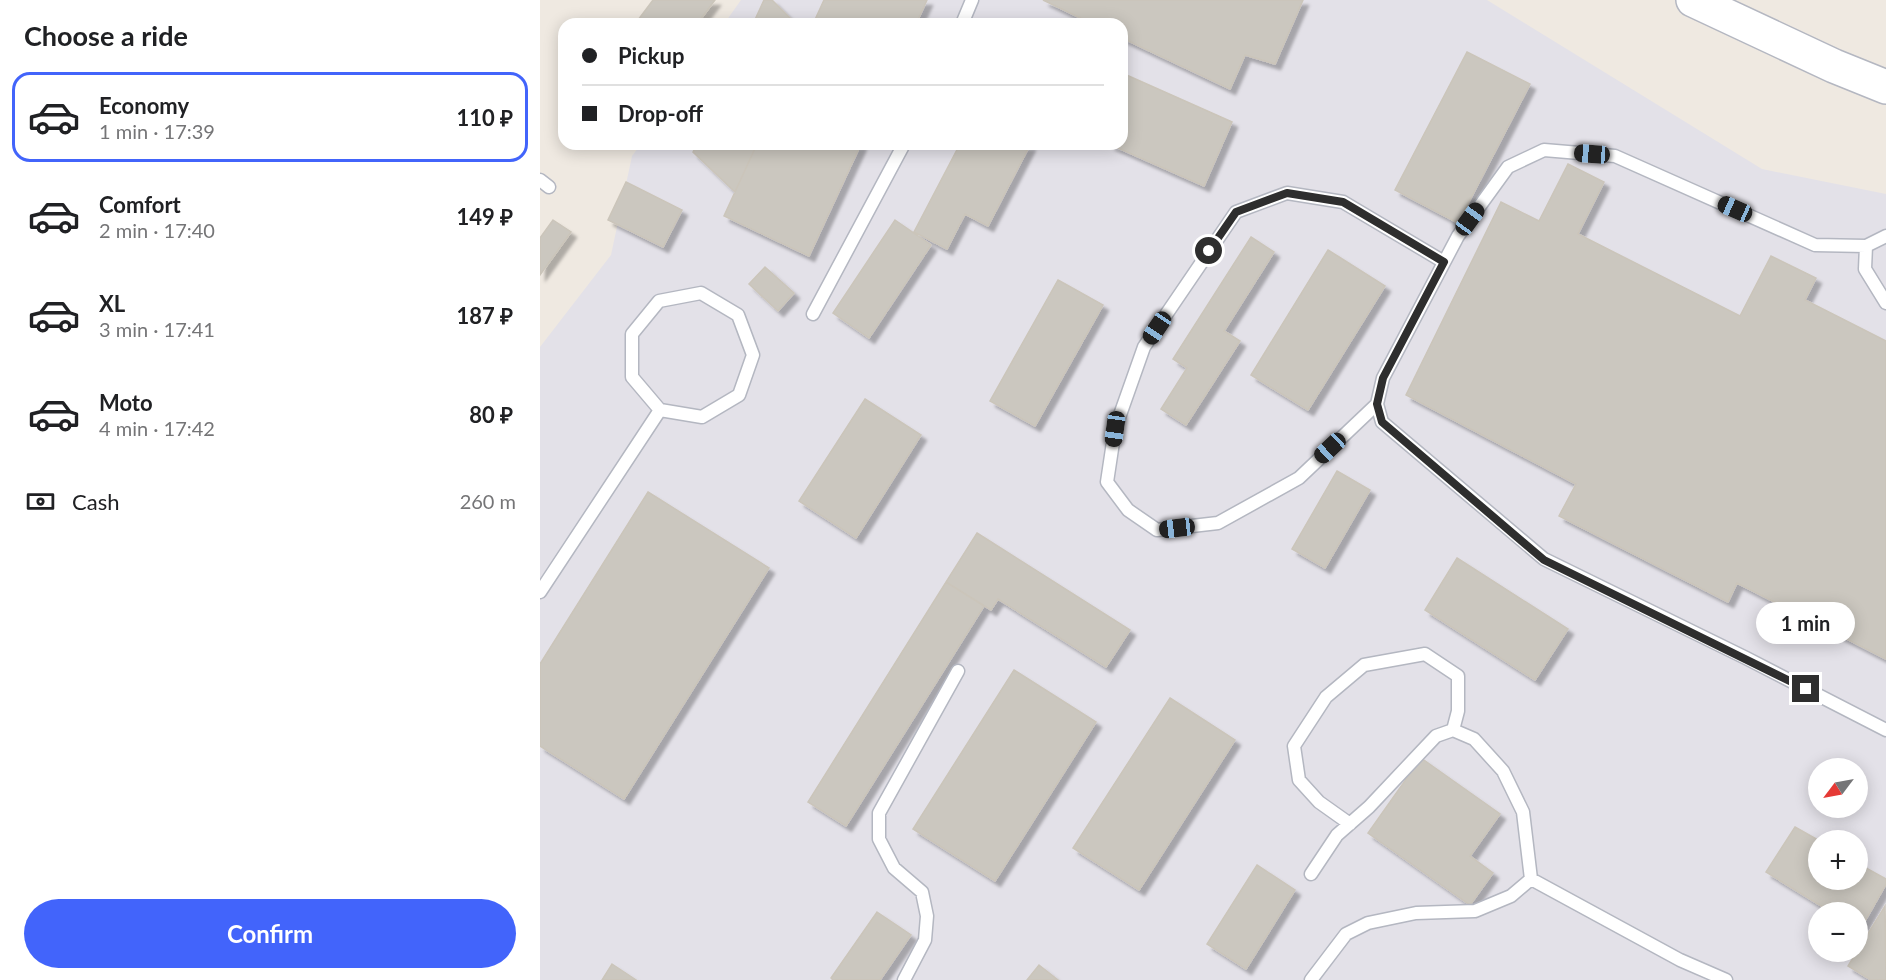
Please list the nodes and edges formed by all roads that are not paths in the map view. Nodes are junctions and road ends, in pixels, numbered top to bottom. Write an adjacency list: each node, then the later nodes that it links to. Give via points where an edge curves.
1 (972, 0): 3 (lane)
2 (1693, 0): 4 (street)
3 (964, 18)
4 (1886, 87)
5 (901, 150): 10 (lane)
6 (1886, 236): 7 (lane)
7 (1866, 246): 8 (lane, via 1815,245 1615,156 1544,150 1508,167); 9 (lane, via 1865,269)
8 (1444, 262): 11 (lane, via 1383,378); 11 (lane, via 1343,202 1287,193 1236,212 1144,347 1115,429 1107,482 1128,510 1157,530 1218,523 1299,478)
9 (1886, 303)
10 (813, 314)
11 (1377, 404): 16 (lane, via 1382,422 1544,560)
12 (660, 410): 12 (lane, via 632,377 632,334 659,301 701,293 738,315 753,355 739,395 702,417); 13 (lane)
13 (540, 592)
14 (958, 671): 20 (lane, via 879,813 879,839 894,868 922,892 927,916 925,940)
15 (1453, 730): 17 (lane, via 1436,736); 17 (lane, via 1458,711 1458,676 1425,654 1364,665 1326,697 1294,746 1299,780 1319,802); 19 (lane, via 1474,739 1503,771 1523,813)
16 (1886, 730)
17 (1350, 824): 18 (lane)
18 (1311, 874)
19 (1531, 879): 21 (lane, via 1511,896 1475,912 1416,913 1368,923 1346,934); 22 (lane, via 1680,960)
20 (904, 980)
21 (1311, 980)
22 (1726, 980)

